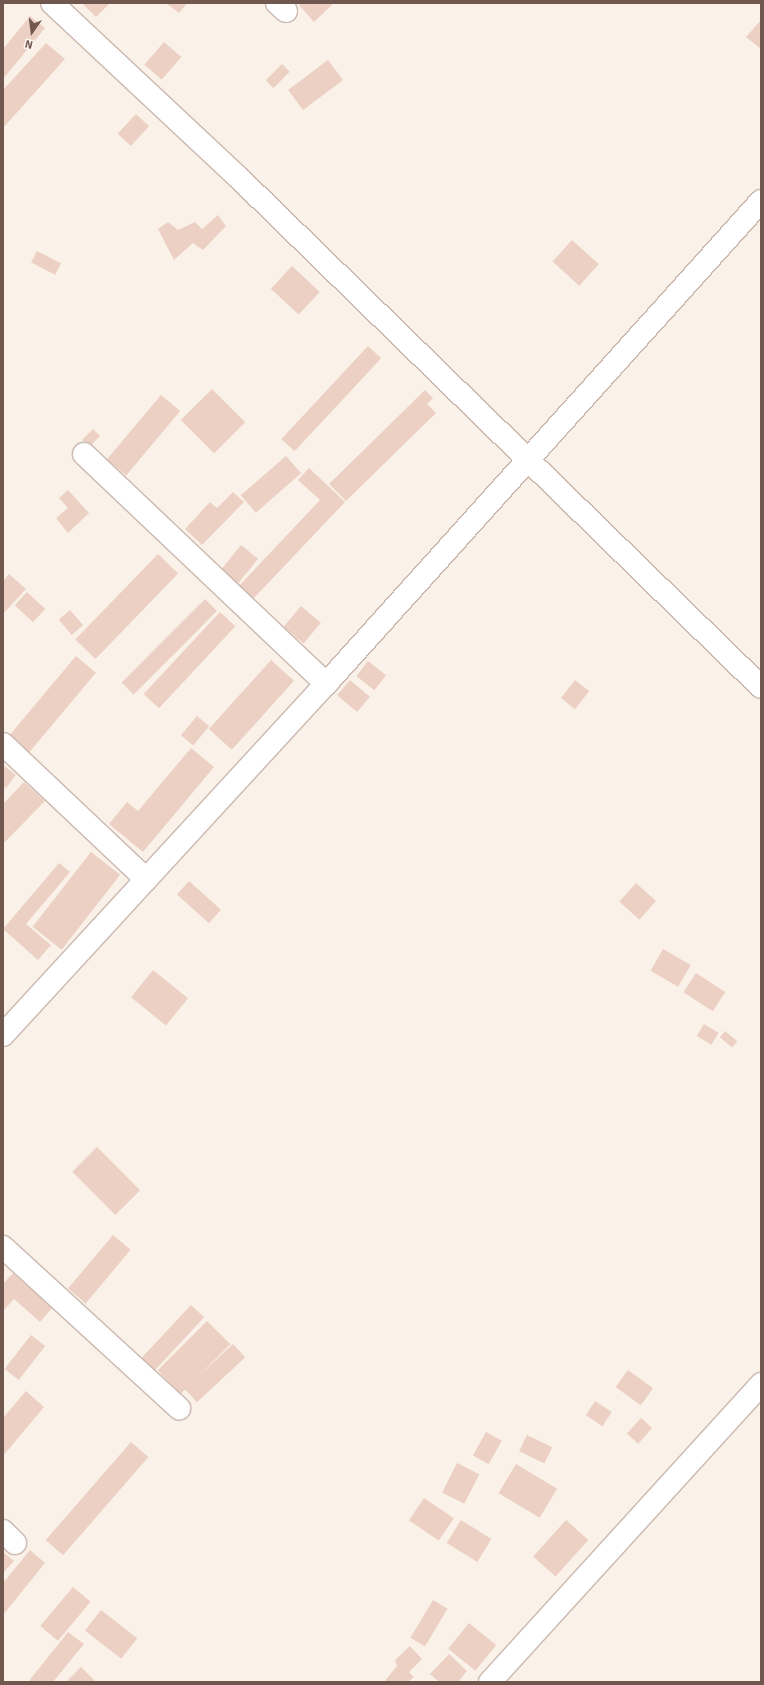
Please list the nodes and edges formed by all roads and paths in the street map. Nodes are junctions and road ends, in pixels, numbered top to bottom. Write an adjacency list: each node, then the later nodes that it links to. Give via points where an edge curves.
1 (52, 3): 4 (street, via 238,177)
2 (761, 201): 4 (street)
3 (84, 454): 5 (street)
4 (525, 459): 5 (street); 6 (street)
5 (326, 684): 8 (street)
6 (761, 687)
7 (3, 744): 8 (street)
8 (146, 880): 9 (street)
9 (3, 1035)
10 (3, 1247): 12 (street)
11 (761, 1384): 13 (street)
12 (179, 1408)
13 (490, 1682)

